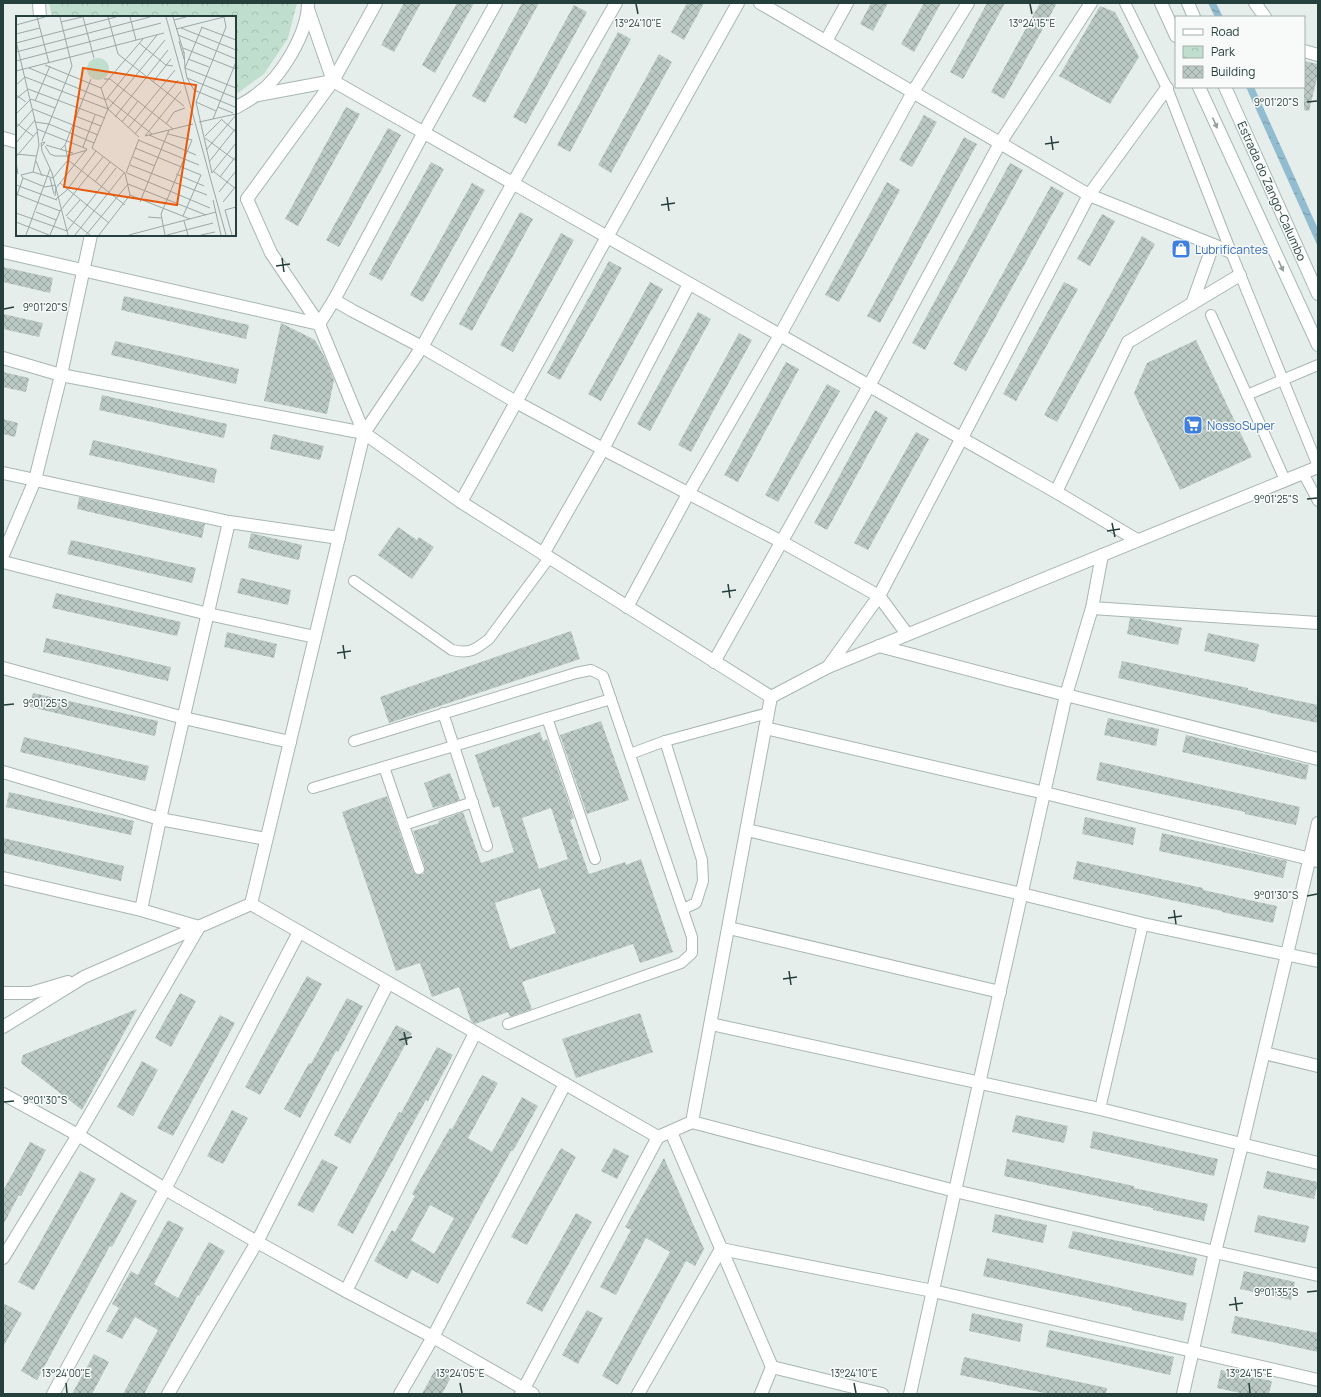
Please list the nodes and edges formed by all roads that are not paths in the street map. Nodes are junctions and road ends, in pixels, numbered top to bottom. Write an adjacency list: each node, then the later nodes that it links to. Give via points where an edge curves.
1 (39, 3): 15 (street)
2 (376, 3): 22 (street)
3 (496, 3): 29 (street)
4 (616, 3): 33 (street)
5 (738, 3): 38 (street)
6 (760, 3): 19 (street)
7 (847, 3): 19 (street)
8 (968, 3): 26 (street)
9 (1091, 3): 32 (street)
10 (1125, 3): 23 (lane)
11 (1161, 3): 18 (street)
12 (1188, 3): 16 (street)
13 (1255, 3): 17 (street)
14 (308, 6): 22 (street); 27 (street, via 298,41 282,71)
15 (40, 16)
16 (1194, 16)
17 (1264, 16)
18 (1175, 34)
19 (826, 41): 26 (street)
20 (1305, 50): 21 (street)
21 (1318, 55)
22 (333, 81): 27 (street); 29 (street); 36 (street)
23 (1167, 88): 34 (street); 41 (lane)
24 (1199, 88): 51 (street, Estrada do Zango-Calumbo, one-way to 51)
25 (1225, 88): 45 (street, Estrada do Zango-Calumbo)
26 (913, 92): 32 (street); 50 (street)
27 (258, 95): 28 (street)
28 (236, 107)
29 (424, 132): 33 (street); 46 (street)
30 (3, 138): 31 (street)
31 (16, 142)
32 (1000, 143): 34 (street); 57 (street)
33 (512, 183): 38 (street); 52 (street)
34 (1089, 195): 39 (street); 61 (street)
35 (236, 196): 36 (street)
36 (247, 199): 49 (street, via 271,253)
37 (91, 236): 42 (street)
38 (607, 237): 44 (street); 59 (street)
39 (1213, 245): 41 (street); 47 (street)
40 (3, 252): 42 (street)
41 (1231, 252): 43 (lane)
42 (83, 271): 49 (street); 55 (street)
43 (1240, 275): 47 (street); 56 (lane)
44 (689, 284): 50 (street); 62 (street)
45 (1318, 294)
46 (334, 300): 49 (street); 52 (street)
47 (1192, 304): 68 (street, via 1128,342)
48 (1211, 315): 58 (lane)
49 (319, 324): 60 (street)
50 (780, 335): 57 (street); 69 (street)
51 (1318, 346)
52 (422, 347): 59 (street); 60 (street)
53 (3, 358): 55 (street)
54 (1318, 365): 56 (lane)
55 (61, 375): 60 (street); 66 (street)
56 (1283, 380): 58 (lane); 63 (lane)
57 (869, 386): 61 (street); 75 (street)
58 (1247, 395): 67 (lane)
59 (516, 402): 62 (street); 71 (street)
60 (364, 433): 71 (street); 73 (street)
61 (960, 438): 68 (street); 81 (street)
62 (603, 449): 69 (street); 78 (street)
63 (1318, 466): 64 (street)
64 (1303, 472): 67 (street); 70 (lane)
65 (3, 473): 66 (street)
66 (35, 480): 72 (street); 76 (street)
67 (1285, 480): 74 (street)
68 (1056, 492): 74 (street)
69 (688, 494): 75 (street); 82 (street)
70 (1318, 501)
71 (461, 502): 78 (street)
72 (229, 522): 73 (street); 84 (street)
73 (339, 538): 87 (street)
74 (1137, 540): 77 (street)
75 (782, 542): 81 (street); 89 (street)
76 (3, 555)
77 (1102, 555): 83 (street); 86 (street)
78 (546, 556): 80 (lane, via 489,639 464,653 452,650); 82 (street)
79 (3, 562): 84 (street)
80 (354, 581)
81 (879, 596): 86 (street); 90 (street)
82 (627, 607): 89 (street)
83 (1092, 608): 85 (street); 92 (street)
84 (208, 614): 87 (street); 97 (street)
85 (1318, 623)
86 (907, 634): 88 (street)
87 (315, 637): 102 (street)
88 (879, 646): 90 (street); 92 (street)
89 (714, 662): 93 (street)
90 (828, 667): 93 (street)
91 (3, 668): 97 (street)
92 (1066, 695): 105 (street); 109 (street)
93 (771, 697): 96 (street)
94 (611, 699): 95 (lane, via 603,676 590,670); 98 (lane); 104 (lane)
95 (444, 713): 100 (lane); 103 (lane)
96 (768, 713): 99 (street); 101 (lane)
97 (184, 718): 102 (street); 111 (street)
98 (547, 718): 103 (lane); 117 (lane)
99 (765, 728): 109 (street); 114 (street)
100 (354, 741)
101 (665, 741): 104 (lane); 123 (lane, via 702,860 703,881 696,903)
102 (290, 742): 115 (street)
103 (454, 746): 106 (lane); 110 (lane)
104 (630, 754): 123 (lane)
105 (1318, 759)
106 (384, 767): 108 (lane); 113 (lane)
107 (3, 772): 111 (street)
108 (313, 788)
109 (1045, 793): 118 (street); 121 (street)
110 (473, 802): 113 (lane); 116 (lane)
111 (160, 819): 115 (street); 124 (street)
112 (1318, 823): 118 (street)
113 (404, 825): 119 (lane)
114 (747, 830): 121 (street); 127 (street)
115 (266, 839): 122 (street)
116 (487, 846)
117 (595, 859)
118 (1314, 860): 129 (street)
119 (419, 869)
120 (3, 878): 124 (street)
121 (1022, 894): 125 (street); 133 (street)
122 (250, 904): 126 (street); 128 (street)
123 (683, 909): 135 (lane, via 692,937 692,953 681,963)
124 (141, 910): 126 (street)
125 (1143, 924): 129 (street); 144 (lane)
126 (199, 927): 131 (street); 147 (street)
127 (728, 928): 133 (street); 136 (street)
128 (299, 932): 132 (street); 151 (street)
129 (1287, 954): 130 (street); 139 (street)
130 (1318, 961)
131 (84, 977): 134 (street, via 31,993); 137 (street)
132 (388, 982): 138 (street); 153 (street)
133 (1000, 992): 142 (street)
134 (3, 993)
135 (508, 1024)
136 (711, 1024): 142 (street); 145 (street)
137 (3, 1027)
138 (475, 1033): 141 (street); 158 (street)
139 (1264, 1053): 140 (street); 149 (street)
140 (1318, 1066)
141 (565, 1084): 148 (street); 160 (street)
142 (980, 1084): 144 (street); 152 (street)
143 (3, 1094): 147 (street)
144 (1100, 1109): 149 (street)
145 (692, 1122): 146 (street); 152 (street)
146 (671, 1132): 148 (street); 154 (street)
147 (78, 1135): 151 (street); 156 (street)
148 (658, 1137): 164 (street)
149 (1242, 1144): 150 (street); 155 (street)
150 (1318, 1163)
151 (165, 1189): 153 (street); 165 (street)
152 (955, 1191): 155 (street); 159 (street)
153 (257, 1242): 158 (street); 166 (street)
154 (721, 1249): 159 (street); 162 (street); 168 (street)
155 (1215, 1252): 157 (street); 161 (street)
156 (3, 1258)
157 (1318, 1275)
158 (346, 1291): 160 (street)
159 (933, 1291): 161 (street); 171 (street)
160 (433, 1337): 164 (street); 167 (street)
161 (1193, 1351): 163 (street); 172 (street)
162 (772, 1367): 169 (street); 170 (street)
163 (1318, 1380)
164 (526, 1392)
165 (54, 1394)
166 (168, 1394)
167 (400, 1394)
168 (638, 1394)
169 (761, 1394)
170 (882, 1394)
171 (910, 1394)
172 (1183, 1394)

